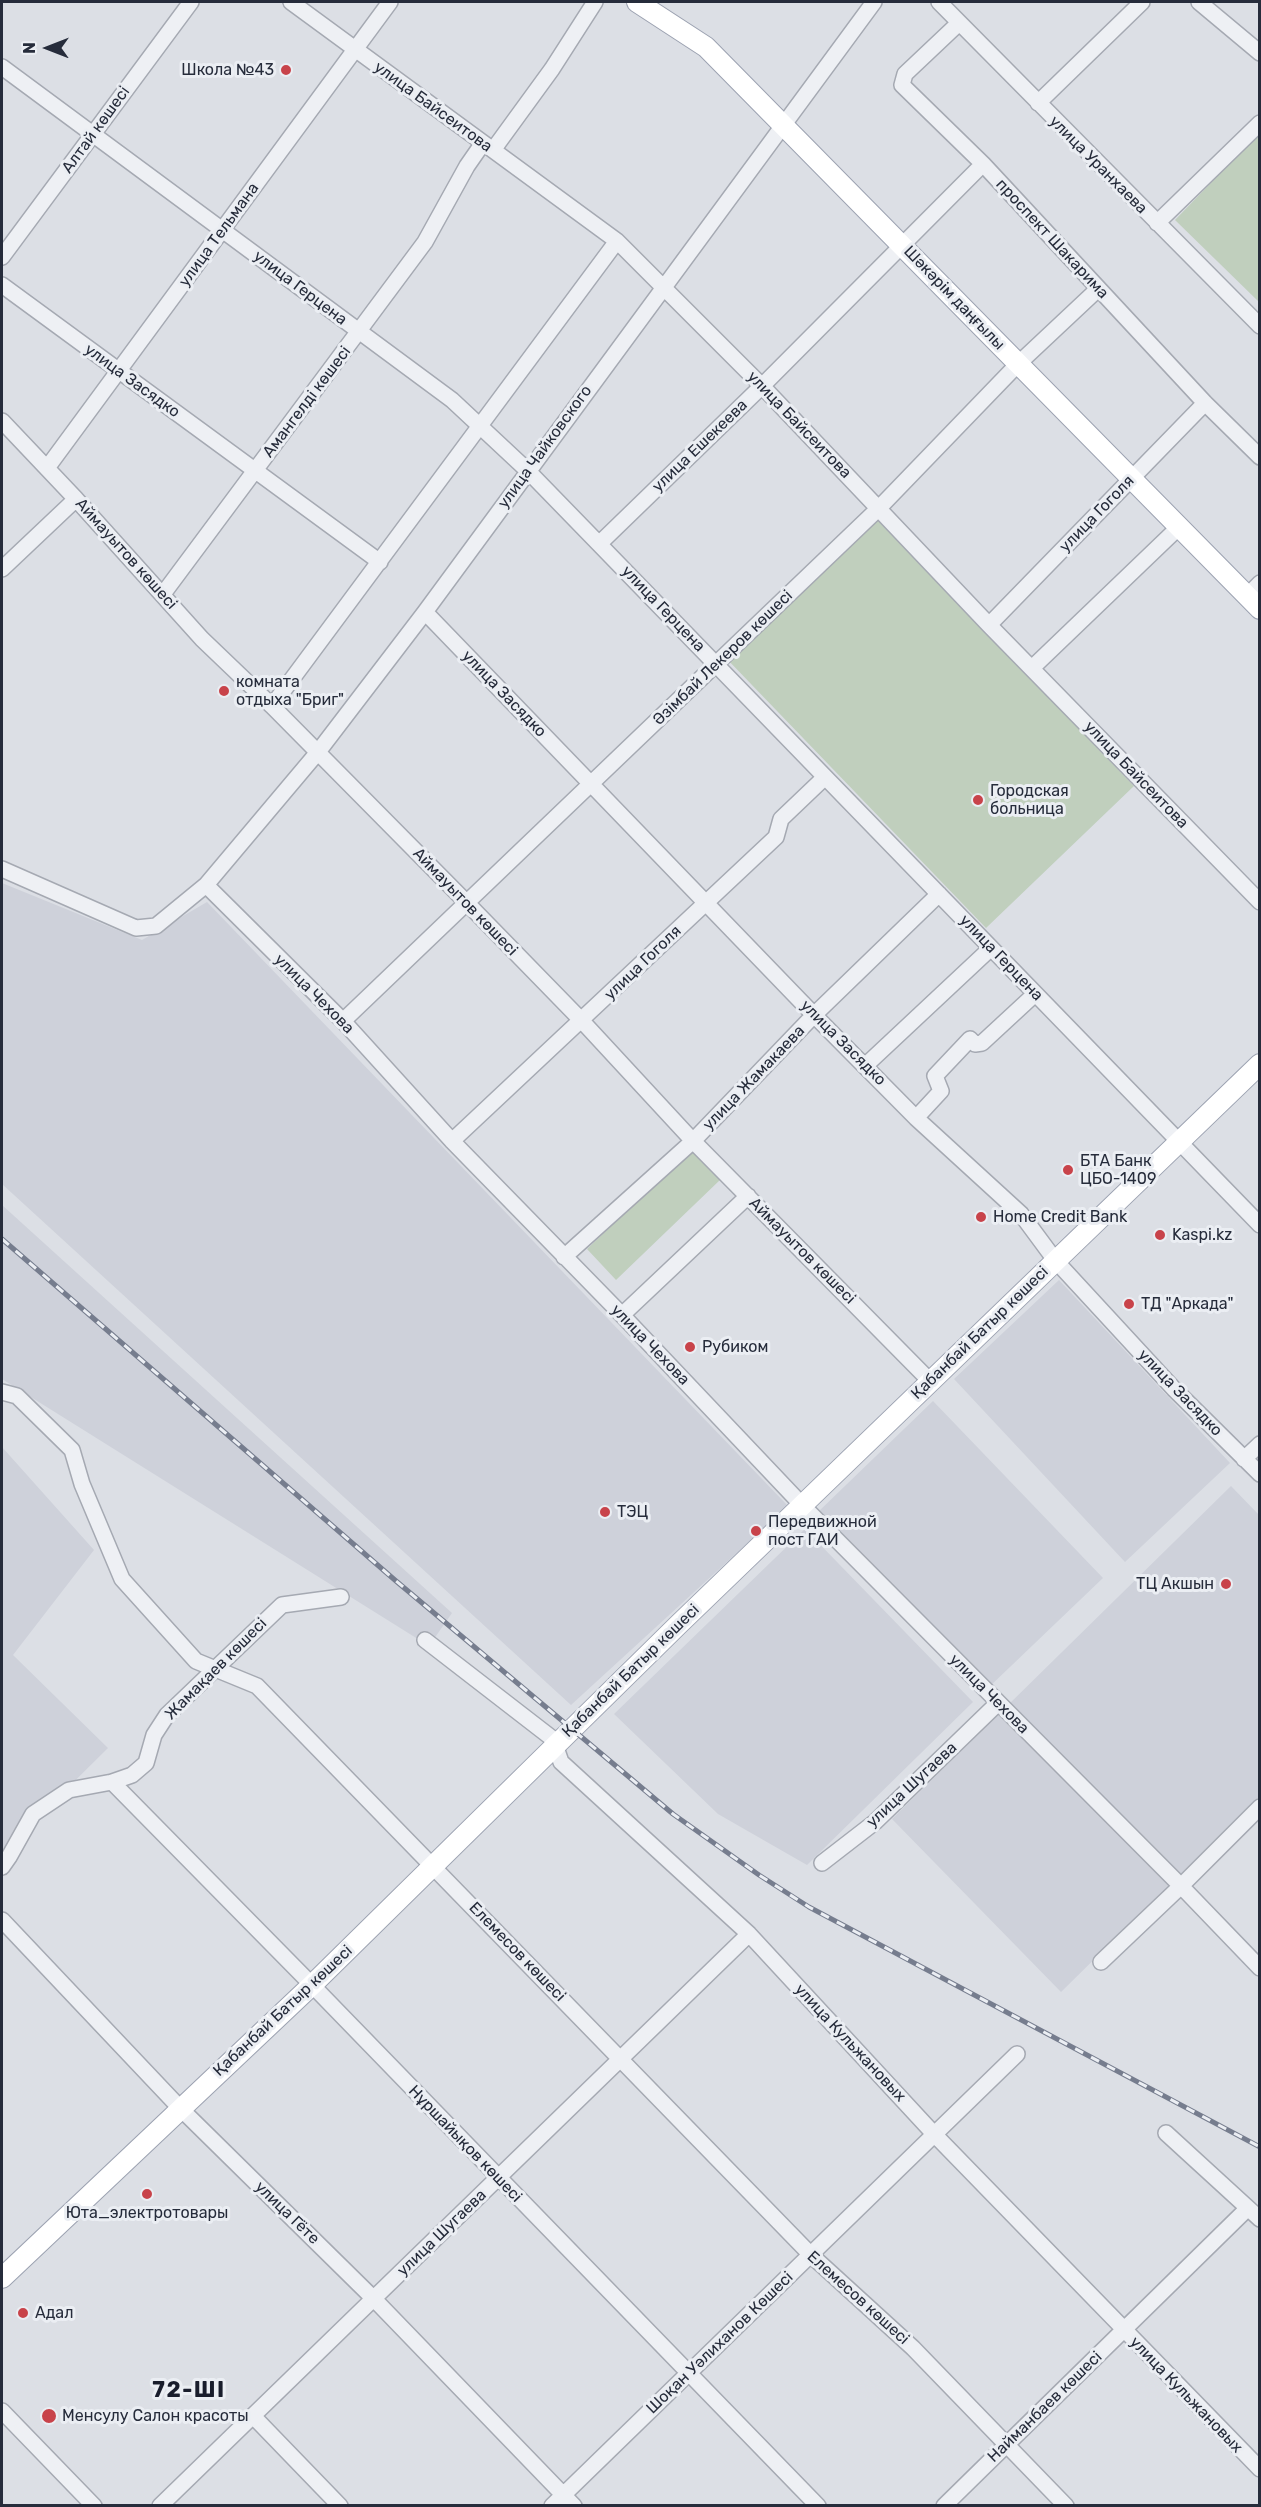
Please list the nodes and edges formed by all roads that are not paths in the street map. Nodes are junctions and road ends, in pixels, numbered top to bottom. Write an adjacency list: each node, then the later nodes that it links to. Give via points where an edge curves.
1 (191, 2): 17 (street, Алтай көшесі)
2 (291, 2): 11 (street, улица Байсеитова)
3 (390, 2): 11 (street, улица Тельмана)
4 (596, 2): 18 (street, Амангелді көшесі, via 552,69)
5 (637, 2): 16 (main road, Шәкәрім даңғылы, via 706,46)
6 (874, 2): 16 (street, улица Чайковского)
7 (939, 2): 10 (street, улица Уранхаева)
8 (1142, 2): 14 (street)
9 (1199, 2): 12 (street)
10 (959, 23): 14 (street, улица Уранхаева); 19 (street, проспект Шакарима, via 905,74 902,85)
11 (354, 50): 18 (street, улица Байсеитова); 21 (street, улица Тельмана)
12 (1260, 53)
13 (2, 67): 17 (street, улица Герцена)
14 (1038, 104): 20 (street, улица Уранхаева)
15 (1260, 123): 20 (street)
16 (784, 124): 23 (main road, Шәкәрім даңғылы); 26 (street, улица Чайковского)
17 (92, 136): 21 (street, улица Герцена); 24 (street, Алтай көшесі)
18 (488, 147): 22 (street, улица Байсеитова); 29 (street, Амангелді көшесі, via 467,166 425,242)
19 (983, 164): 23 (street, улица Ешекеева); 27 (street, проспект Шакарима)
20 (1157, 223): 28 (street, улица Уранхаева)
21 (222, 231): 29 (street, улица Герцена); 31 (street, улица Тельмана)
22 (617, 241): 26 (street, улица Байсеитова); 35 (street)
23 (902, 244): 30 (main road, Шәкәрім даңғылы); 32 (street, улица Ешекеева)
24 (2, 257)
25 (2, 285): 31 (street, улица Засядко)
26 (664, 287): 32 (street, улица Байсеитова); 39 (street, улица Чайковского)
27 (1098, 289): 30 (street, Әзімбай Лекеров көшесі); 33 (street, проспект Шакарима)
28 (1260, 326)
29 (358, 332): 35 (street, улица Герцена, via 452,400); 38 (street, Амангелді көшесі)
30 (1017, 365): 40 (main road, Шәкәрім даңғылы); 42 (street, Әзімбай Лекеров көшесі)
31 (119, 372): 37 (street, улица Тельмана); 38 (street, улица Засядко)
32 (762, 386): 42 (street, улица Байсеитова); 44 (street, улица Ешекеева)
33 (1205, 403): 36 (street, проспект Шакарима); 40 (street, улица Гоголя)
34 (2, 421): 37 (street, Аймауытов көшесі)
35 (479, 427): 39 (street, улица Герцена); 45 (street)
36 (1260, 457)
37 (48, 468): 41 (street, Аймауытов көшесі)
38 (255, 471): 45 (street, улица Засядко); 47 (street, Амангелді көшесі)
39 (528, 471): 44 (street, улица Герцена); 49 (street, улица Чайковского)
40 (1131, 480): 43 (main road, Шәкәрім даңғылы); 50 (street, улица Гоголя)
41 (76, 499): 46 (street); 47 (street, Аймауытов көшесі)
42 (879, 508): 50 (street, улица Байсеитова); 51 (street, Әзімбай Лекеров көшесі)
43 (1179, 527): 48 (main road, Шәкәрім даңғылы); 52 (street)
44 (599, 544): 51 (street, улица Герцена)
45 (380, 562): 53 (street)
46 (2, 569)
47 (162, 594): 53 (street, Аймауытов көшесі)
48 (1255, 596)
49 (425, 612): 54 (street, улица Чайковского); 56 (street, улица Засядко)
50 (989, 625): 52 (street, улица Байсеитова)
51 (717, 665): 55 (street, улица Герцена); 56 (street, Әзімбай Лекеров көшесі)
52 (1032, 668): 61 (street, улица Байсеитова)
53 (272, 706): 54 (street, Аймауытов көшесі)
54 (318, 753): 58 (street, улица Чайковского); 60 (street, Аймауытов көшесі)
55 (824, 778): 59 (street, улица Герцена); 62 (street, улица Гоголя, via 781,819 776,837)
56 (591, 784): 60 (street, Әзімбай Лекеров көшесі); 62 (street, улица Засядко)
57 (2, 869): 58 (street, via 136,928 156,926)
58 (206, 885): 66 (street, улица Чехова)
59 (939, 894): 63 (street, улица Герцена); 65 (street, улица Жамакаева)
60 (466, 902): 66 (street, Әзімбай Лекеров көшесі); 67 (street, Аймауытов көшесі)
61 (1260, 902)
62 (705, 903): 65 (street, улица Засядко); 67 (street, улица Гоголя)
63 (991, 948): 64 (street, улица Герцена); 69 (street)
64 (1035, 994): 70 (street, via 982,1043 975,1044 970,1039 935,1076 941,1091); 73 (street, улица Герцена)
65 (814, 1015): 69 (street, улица Засядко); 72 (street, улица Жамакаева)
66 (343, 1021): 71 (street, улица Чехова)
67 (582, 1021): 71 (street, улица Гоголя); 72 (street, Аймауытов көшесі)
68 (1260, 1064): 73 (main road, Қабанбай Батыр көшесі)
69 (866, 1065): 70 (street, улица Засядко)
70 (916, 1118): 77 (street, улица Засядко, via 1021,1214)
71 (452, 1141): 76 (street, улица Чехова)
72 (693, 1141): 74 (street, Аймауытов көшесі); 76 (street, улица Жамакаева)
73 (1177, 1142): 75 (street, улица Герцена); 77 (main road, Қабанбай Батыр көшесі)
74 (748, 1196): 78 (street); 79 (street, Аймауытов көшесі)
75 (1260, 1225)
76 (564, 1257): 78 (street, улица Чехова)
77 (1055, 1260): 79 (main road, Қабанбай Батыр көшесі); 82 (street, улица Засядко)
78 (622, 1315): 84 (street, улица Чехова)
79 (930, 1381): 84 (main road, Қабанбай Батыр көшесі)
80 (2, 1392): 87 (street, Елемесов көшесі, via 17,1396 72,1450 122,1579 196,1661)
81 (1260, 1444): 82 (street)
82 (1244, 1459): 83 (street, улица Засядко)
83 (1260, 1474)
84 (802, 1505): 88 (street, улица Чехова); 89 (main road, Қабанбай Батыр көшесі)
85 (341, 1597): 87 (street, Жамақаев көшесі, via 282,1605)
86 (425, 1640): 89 (street, улица Кульжановых)
87 (215, 1670): 90 (street, Жамақаев көшесі, via 167,1715 154,1735 146,1763 132,1775); 93 (street, Елемесов көшесі, via 257,1686)
88 (998, 1703): 92 (street, улица Шугаева, via 875,1822); 95 (street, улица Чехова)
89 (556, 1745): 93 (main road, Қабанбай Батыр көшесі); 97 (street, улица Кульжановых, via 561,1762)
90 (112, 1782): 94 (street, Жамақаев көшесі, via 69,1790 33,1814); 100 (street, Нұршайықов көшесі)
91 (1260, 1807): 95 (street)
92 (822, 1863)
93 (434, 1866): 100 (main road, Қабанбай Батыр көшесі); 102 (street, Елемесов көшесі)
94 (2, 1867)
95 (1181, 1886): 98 (street); 99 (street, улица Чехова)
96 (2, 1920): 103 (street, улица Гёте)
97 (749, 1934): 102 (street, улица Шугаева); 105 (street, улица Кульжановых)
98 (1101, 1962)
99 (1260, 1968)
100 (312, 1985): 103 (main road, Қабанбай Батыр көшесі); 106 (street, Нұршайықов көшесі)
101 (1017, 2054): 105 (street, Шоқан Уәлиханов Көшесі)
102 (621, 2059): 106 (street, улица Шугаева); 109 (street, Елемесов көшесі)
103 (180, 2108): 110 (main road, Қабанбай Батыр көшесі); 111 (street, улица Гёте)
104 (1166, 2133): 107 (street)
105 (934, 2134): 109 (street, Шоқан Уәлиханов Көшесі); 112 (street, улица Кульжановых)
106 (498, 2179): 111 (street, улица Шугаева); 113 (street, Нұршайықов көшесі)
107 (1248, 2208): 108 (street); 112 (street, Найманбаев көшесі)
108 (1260, 2218)
109 (811, 2255): 113 (street, Шоқан Уәлиханов Көшесі); 116 (street, Елемесов көшесі, via 913,2348)
110 (2, 2278)
111 (374, 2299): 115 (street, улица Шугаева); 118 (street, улица Гёте)
112 (1123, 2330): 116 (street, Найманбаев көшесі); 117 (street, улица Кульжановых)
113 (688, 2373): 118 (street, Шоқан Уәлиханов Көшесі); 122 (street, Нұршайықов көшесі)
114 (2, 2411): 119 (street)
115 (253, 2416): 120 (street, улица Шугаева); 121 (street)
116 (1006, 2445): 123 (street, Найманбаев көшесі); 124 (street, Елемесов көшесі)
117 (1260, 2469)
118 (563, 2502)
119 (94, 2505)
120 (160, 2505)
121 (340, 2505)
122 (818, 2505)
123 (944, 2505)
124 (1066, 2505)

